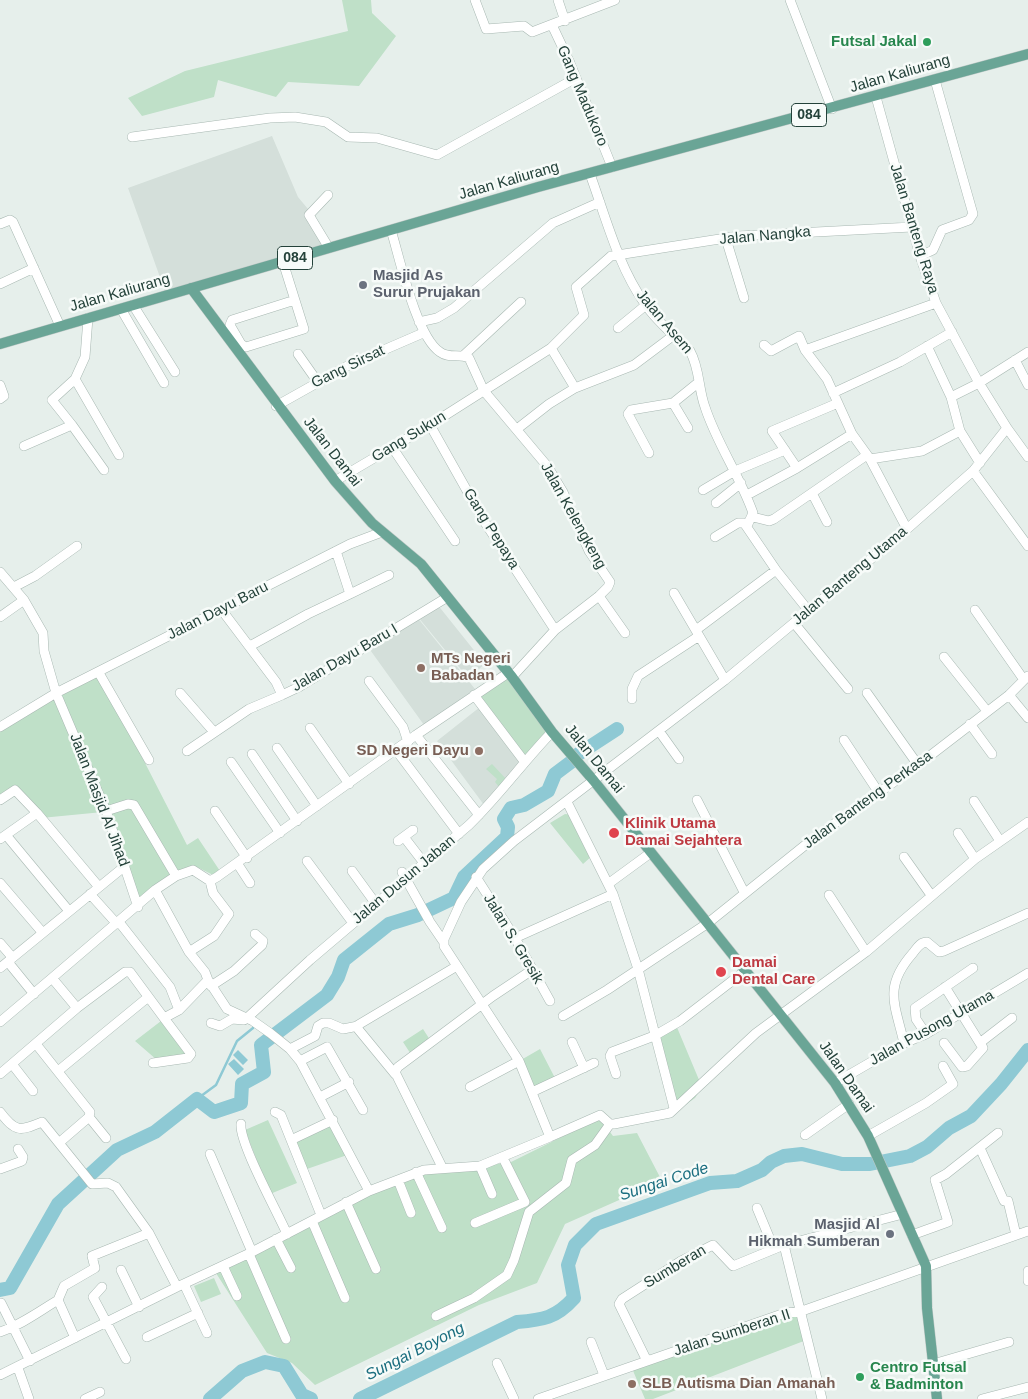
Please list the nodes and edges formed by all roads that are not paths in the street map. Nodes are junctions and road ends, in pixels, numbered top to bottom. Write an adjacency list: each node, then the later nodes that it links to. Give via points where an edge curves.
1 (475, 0): 6 (street, via 486,29 524,26 532,32)
2 (558, 0): 5 (street)
3 (790, 0): 11 (street)
4 (612, 1): 5 (street)
5 (565, 21): 6 (street)
6 (552, 25): 8 (street, Gang Madukoro)
7 (1028, 54): 9 (main road, Jalan Kaliurang / 084)
8 (576, 78): 12 (street, via 437,154 377,138 348,137 326,122 295,117); 13 (street, Gang Madukoro)
9 (935, 80): 10 (main road, Jalan Kaliurang / 084); 23 (street, via 973,214 969,220 942,230 932,250)
10 (876, 97): 11 (main road, Jalan Kaliurang / 084); 18 (street, Jalan Banteng Raya)
11 (832, 109): 13 (main road, Jalan Kaliurang / 084)
12 (132, 137)
13 (612, 168): 14 (main road, Jalan Kaliurang / 084)
14 (590, 174): 16 (street, Jalan Asem); 19 (main road, Jalan Kaliurang / 084)
15 (328, 195): 21 (street, via 309,215)
16 (600, 202): 22 (street, Jalan Asem); 36 (street, via 553,223 454,308 437,318)
17 (0, 224): 25 (street, via 10,220 14,222)
18 (912, 227): 20 (street, Jalan Nangka, via 771,233); 23 (street, Jalan Banteng Raya)
19 (391, 230): 21 (main road, Jalan Kaliurang / 084); 36 (street)
20 (726, 239): 22 (street, Jalan Nangka); 28 (street)
21 (329, 248): 24 (main road, Jalan Kaliurang / 084)
22 (620, 254): 33 (street, Jalan Asem, via 623,267); 45 (street, Gang Sukun, via 612,256 576,287 584,315)
23 (920, 256): 31 (street, Jalan Banteng Raya)
24 (283, 262): 27 (main road, Jalan Kaliurang / 084); 29 (street)
25 (34, 268): 26 (street); 37 (street)
26 (0, 284)
27 (190, 288): 32 (main road, Jalan Kaliurang / 084); 64 (main road, Jalan Damai)
28 (744, 298)
29 (294, 300): 29 (street, via 232,320 230,325 241,344 246,347 303,329)
30 (521, 302): 49 (street)
31 (936, 303): 39 (street, Jalan Banteng Raya); 46 (street)
32 (133, 305): 34 (main road, Jalan Kaliurang / 084); 51 (street)
33 (646, 305): 38 (street); 41 (street, Jalan Asem)
34 (120, 309): 35 (main road, Jalan Kaliurang / 084); 55 (street)
35 (88, 318): 37 (main road, Jalan Kaliurang / 084); 53 (street, via 87,353)
36 (419, 322): 40 (street)
37 (60, 326): 42 (main road, Jalan Kaliurang / 084)
38 (618, 328)
39 (952, 332): 44 (street); 56 (street, Jalan Banteng Raya)
40 (423, 333): 49 (street, via 440,353); 54 (street, Gang Sirsat)
41 (674, 335): 52 (street, Jalan Asem, via 690,351); 58 (street, via 634,365)
42 (0, 344)
43 (764, 345): 46 (street, via 772,351 799,336)
44 (927, 346): 60 (street); 61 (street)
45 (551, 348): 58 (street); 59 (street, Gang Sukun)
46 (805, 350): 60 (street)
47 (1028, 352): 50 (street)
48 (298, 354): 54 (street)
49 (463, 356): 59 (street, Jalan Kelengkeng, via 469,358)
50 (1015, 360): 56 (street); 57 (street)
51 (175, 372)
52 (699, 375): 62 (street); 82 (street, Jalan Asem, via 705,407)
53 (75, 379): 66 (street, via 52,402); 76 (street)
54 (317, 381): 64 (street, Gang Sirsat)
55 (164, 383)
56 (979, 383): 61 (street); 68 (street)
57 (1028, 385)
58 (574, 388): 69 (street)
59 (484, 391): 65 (street, Gang Sukun); 69 (street, Jalan Kelengkeng)
60 (833, 393): 63 (street)
61 (951, 397): 70 (street)
62 (673, 403): 67 (street); 75 (street, via 631,410 628,414)
63 (838, 403): 71 (street); 74 (street, via 772,431)
64 (276, 406): 84 (main road, Jalan Damai)
65 (430, 425): 73 (street, Gang Sukun); 114 (street, Gang Pepaya, via 484,521)
66 (72, 426): 72 (street); 81 (street)
67 (688, 428)
68 (1007, 428): 78 (street); 79 (street, Jalan Banteng Utama)
69 (518, 429): 106 (street, Jalan Kelengkeng, via 538,452 563,492 589,551 610,582)
70 (960, 431): 77 (street, via 922,451); 79 (street)
71 (852, 434): 77 (street); 80 (street)
72 (24, 446)
73 (392, 447): 84 (street, Gang Sukun); 96 (street)
74 (784, 450): 80 (street); 82 (street)
75 (650, 453)
76 (119, 455)
77 (869, 457): 87 (street); 93 (street)
78 (1028, 457)
79 (980, 463): 83 (street, Jalan Banteng Utama)
80 (797, 468): 88 (street)
81 (104, 470)
82 (735, 471): 85 (street, Jalan Asem); 86 (street)
83 (973, 471): 93 (street, Jalan Banteng Utama); 98 (street)
84 (334, 481): 94 (main road, Jalan Damai)
85 (741, 483): 88 (street, Jalan Asem); 89 (street)
86 (703, 490)
87 (812, 493): 90 (street, via 769,521); 91 (street)
88 (747, 495): 90 (street, Jalan Asem)
89 (716, 503)
90 (753, 517): 92 (street)
91 (827, 522)
92 (747, 526): 95 (street, via 741,522); 100 (street)
93 (907, 529): 110 (street, Jalan Banteng Utama)
94 (382, 532): 99 (street, Jalan Dayu Baru); 107 (main road, Jalan Damai, via 421,564)
95 (715, 537)
96 (455, 541)
97 (77, 546): 103 (street)
98 (1028, 546)
99 (336, 551): 105 (street); 109 (street, Jalan Dayu Baru)
100 (776, 570): 110 (street); 115 (street)
101 (0, 572): 103 (street, Jalan Masjid Al Jihad)
102 (389, 575): 105 (street)
103 (14, 587): 108 (street, Jalan Masjid Al Jihad)
104 (674, 593): 115 (street)
105 (350, 594): 117 (street)
106 (599, 596): 114 (street); 116 (street)
107 (446, 598): 120 (main road, Jalan Damai); 128 (street, Jalan Dayu Baru I)
108 (24, 600): 112 (street); 127 (street, Jalan Masjid Al Jihad, via 43,633 44,651)
109 (221, 609): 117 (street, Jalan Dayu Baru I); 119 (street, Jalan Dayu Baru)
110 (808, 610): 113 (street, Jalan Banteng Utama)
111 (974, 610): 121 (street)
112 (0, 617)
113 (794, 623): 122 (street, Jalan Banteng Utama); 124 (street)
114 (555, 630): 120 (street)
115 (698, 633): 122 (street); 131 (street, via 638,676 632,689)
116 (626, 634)
117 (250, 646): 128 (street, Jalan Dayu Baru I)
118 (944, 657): 132 (street)
119 (99, 673): 127 (street, Jalan Dayu Baru); 148 (street)
120 (510, 675): 129 (street); 139 (main road, Jalan Damai)
121 (1026, 678): 130 (street, Jalan Banteng Perkasa)
122 (725, 680): 137 (street, Jalan Banteng Utama)
123 (369, 681): 142 (street, via 403,727)
124 (848, 689)
125 (180, 693): 138 (street)
126 (867, 693): 152 (street)
127 (56, 694): 135 (street, Jalan Dayu Baru); 161 (street, Jalan Masjid Al Jihad)
128 (282, 695): 138 (street, via 249,709)
129 (474, 695): 140 (street); 150 (street)
130 (1008, 695): 132 (street, Jalan Banteng Perkasa); 133 (street)
131 (632, 699)
132 (986, 711): 134 (street, Jalan Banteng Perkasa)
133 (1028, 718)
134 (970, 724): 147 (street); 152 (street, Jalan Banteng Perkasa)
135 (0, 727)
136 (310, 728): 154 (street)
137 (660, 731): 149 (street); 153 (street, Jalan Banteng Utama)
138 (214, 732): 145 (street)
139 (552, 732): 150 (street, Jalan Dusun Jaban); 153 (main road, Jalan Damai)
140 (416, 736): 142 (street); 164 (street)
141 (844, 740): 155 (street)
142 (408, 742): 144 (street)
143 (277, 748): 160 (street)
144 (396, 750): 154 (street); 169 (street)
145 (187, 751)
146 (252, 754): 165 (street)
147 (992, 754)
148 (149, 760)
149 (678, 760)
150 (524, 761): 164 (street, Jalan Dusun Jaban)
151 (231, 762): 168 (street)
152 (918, 765): 155 (street, Jalan Banteng Perkasa)
153 (594, 782): 159 (street, Jalan Banteng Utama); 173 (main road, Jalan Damai)
154 (349, 784): 160 (street)
155 (878, 793): 191 (street, Jalan Banteng Perkasa)
156 (0, 800): 163 (street, via 15,790)
157 (697, 800): 191 (street)
158 (974, 801): 172 (street)
159 (567, 802): 184 (street, Jalan Banteng Utama, via 514,841); 188 (street)
160 (317, 806): 165 (street)
161 (106, 811): 180 (street, Jalan Masjid Al Jihad); 182 (street, via 134,805)
162 (215, 811): 175 (street)
163 (36, 813): 171 (street); 189 (street)
164 (479, 815): 169 (street, Jalan Dusun Jaban)
165 (297, 821): 168 (street)
166 (1028, 822): 172 (street)
167 (413, 830): 178 (street, via 401,839)
168 (280, 833): 175 (street)
169 (458, 833): 178 (street, Jalan Dusun Jaban)
170 (958, 833): 176 (street)
171 (3, 837): 198 (street)
172 (1000, 841): 176 (street)
173 (649, 854): 188 (street); 202 (main road, Jalan Damai)
174 (904, 856): 195 (street)
175 (247, 858): 179 (street)
176 (975, 859): 195 (street)
177 (307, 860): 201 (street)
178 (423, 862): 183 (street, Jalan Dusun Jaban)
179 (237, 864): 185 (street); 187 (street)
180 (125, 866): 189 (street); 197 (street, Jalan Masjid Al Jihad)
181 (352, 871): 196 (street)
182 (176, 876): 185 (street, via 193,870); 190 (street)
183 (405, 876): 196 (street, Jalan Dusun Jaban); 206 (street)
184 (476, 877): 205 (street, Jalan S. Gresik); 206 (street, Jalan Banteng Utama)
185 (210, 881): 208 (street, via 213,894 229,914 214,936)
186 (0, 883): 203 (street)
187 (250, 883)
188 (608, 884): 193 (street)
189 (99, 887): 192 (street)
190 (156, 890): 197 (street); 208 (street)
191 (744, 892): 202 (street, Jalan Banteng Perkasa)
192 (90, 894): 198 (street); 200 (street)
193 (613, 894): 205 (street); 213 (street)
194 (829, 895): 209 (street)
195 (931, 895): 209 (street)
196 (376, 904): 201 (street, Jalan Dusun Jaban)
197 (138, 907): 200 (street)
198 (69, 911): 203 (street)
199 (1028, 913): 239 (street, via 944,951 939,952 927,942 921,944 902,965 894,981)
200 (118, 923): 217 (street); 225 (street, via 170,987)
201 (353, 923): 230 (street, Jalan Dusun Jaban)
202 (708, 923): 213 (street, Jalan Banteng Perkasa); 215 (main road, Jalan Damai)
203 (42, 932): 210 (street)
204 (255, 934): 218 (street, via 263,941 262,945 234,971)
205 (514, 938): 214 (street, Jalan S. Gresik)
206 (443, 941): 211 (street)
207 (0, 943): 210 (street)
208 (189, 952): 218 (street)
209 (866, 952): 227 (street)
210 (7, 962): 220 (street)
211 (457, 966): 223 (street); 234 (street)
212 (972, 968): 219 (street)
213 (638, 969): 228 (street, Jalan Banteng Perkasa); 236 (street)
214 (532, 970): 222 (street, Jalan S. Gresik); 223 (street)
215 (745, 971): 227 (main road, Jalan Damai); 236 (street, via 697,1009)
216 (1028, 973): 226 (street, Jalan Pusong Utama)
217 (52, 978): 220 (street); 224 (street)
218 (210, 983): 225 (street); 230 (street, via 227,1009)
219 (945, 987): 226 (street); 235 (street, via 915,1008 916,1019)
220 (34, 994): 232 (street)
221 (147, 998): 224 (street, via 130,972 126,972); 229 (street); 250 (street)
222 (550, 1001)
223 (483, 1004): 244 (street); 252 (street, via 398,1068)
224 (77, 1008): 241 (street)
225 (179, 1010): 229 (street)
226 (961, 1013): 235 (street, Jalan Pusong Utama); 238 (street)
227 (780, 1015): 255 (main road, Jalan Damai); 261 (street)
228 (563, 1016)
229 (164, 1018): 245 (street, via 191,1054 188,1058)
230 (247, 1018): 233 (street, via 232,1019 220,1026); 242 (street)
231 (1012, 1018): 238 (street)
232 (0, 1022)
233 (211, 1023)
234 (358, 1026): 242 (street, via 343,1028 323,1023 318,1026 315,1036); 252 (street)
235 (926, 1034): 239 (street, Jalan Pusong Utama)
236 (654, 1036): 253 (street, via 612,1052 610,1056); 261 (street)
237 (572, 1042): 249 (street)
238 (981, 1042): 240 (street, via 983,1048 964,1068)
239 (904, 1043): 255 (street, Jalan Pusong Utama)
240 (944, 1043)
241 (36, 1044): 247 (street); 250 (street)
242 (290, 1049): 243 (street)
243 (300, 1061): 254 (street, via 326,1046); 259 (street)
244 (519, 1061): 256 (street); 258 (street)
245 (154, 1063)
246 (594, 1063): 249 (street)
247 (12, 1064): 251 (street); 257 (street)
248 (942, 1066): 271 (street, via 954,1084)
249 (584, 1068): 258 (street)
250 (58, 1071): 265 (street, via 90,1112)
251 (0, 1074)
252 (395, 1074): 281 (street)
253 (616, 1074)
254 (349, 1082): 259 (street); 262 (street)
255 (835, 1083): 260 (main road, Jalan Damai)
256 (470, 1087)
257 (33, 1091)
258 (532, 1092): 272 (street)
259 (320, 1097): 266 (street)
260 (849, 1104): 270 (street); 271 (main road, Jalan Damai)
261 (674, 1108): 268 (street, via 663,1115)
262 (363, 1110)
263 (0, 1112): 275 (street, via 8,1123 18,1129 42,1122)
264 (275, 1112): 274 (street, via 281,1115)
265 (89, 1117): 273 (street); 275 (street)
266 (333, 1120): 274 (street); 285 (street)
267 (241, 1124): 297 (street, via 252,1160)
268 (610, 1124): 272 (street, via 600,1114); 320 (street, via 595,1145 572,1160 568,1180 561,1190 529,1212 507,1275 474,1298)
269 (998, 1134): 276 (street)
270 (805, 1135)
271 (868, 1136): 290 (main road, Jalan Damai)
272 (550, 1137): 279 (street)
273 (106, 1138)
274 (291, 1140): 291 (street)
275 (60, 1142): 296 (street, via 92,1184 108,1183 116,1187)
276 (980, 1148): 298 (street, via 935,1180 948,1222); 299 (street, via 1004,1201 1008,1201)
277 (18, 1149): 282 (street, via 22,1161)
278 (210, 1154): 303 (street)
279 (503, 1158): 280 (street); 293 (street, via 525,1202)
280 (480, 1166): 281 (street); 286 (street)
281 (442, 1167): 283 (street)
282 (0, 1169)
283 (416, 1172): 284 (street); 294 (street)
284 (398, 1180): 285 (street); 289 (street)
285 (369, 1191): 287 (street)
286 (492, 1194)
287 (346, 1202): 291 (street); 307 (street)
288 (757, 1208): 302 (street)
289 (410, 1213)
290 (903, 1214): 298 (main road, Jalan Damai); 301 (street, Sumberan)
291 (321, 1215): 292 (street)
292 (312, 1221): 297 (street); 314 (street)
293 (475, 1223)
294 (442, 1228)
295 (1028, 1231): 299 (street, Jalan Sumberan II)
296 (149, 1233): 311 (street); 315 (street, via 92,1256 96,1268 64,1286)
297 (287, 1234): 300 (street)
298 (912, 1235): 305 (main road, Jalan Damai)
299 (1016, 1235): 305 (street, Jalan Sumberan II)
300 (276, 1239): 303 (street); 306 (street)
301 (784, 1245): 302 (street, Sumberan); 318 (street)
302 (774, 1249): 332 (street, Sumberan, via 733,1266 716,1246 709,1246 622,1299 620,1308)
303 (250, 1253): 304 (street); 327 (street)
304 (223, 1266): 311 (street); 313 (street)
305 (926, 1266): 318 (street, Jalan Sumberan II); 334 (main road, Jalan Damai)
306 (291, 1268)
307 (376, 1269)
308 (120, 1270): 317 (street)
309 (1028, 1271): 310 (street)
310 (1028, 1280)
311 (181, 1285): 317 (street); 319 (street)
312 (102, 1287): 321 (street, via 93,1297)
313 (237, 1296)
314 (345, 1298)
315 (58, 1300): 322 (street); 326 (street)
316 (1, 1303): 322 (street)
317 (139, 1307): 321 (street)
318 (802, 1311): 332 (street, Jalan Sumberan II, via 786,1313); 344 (street)
319 (198, 1313): 324 (street); 325 (street)
320 (436, 1316)
321 (107, 1323): 326 (street); 330 (street)
322 (13, 1328): 323 (street); 331 (street)
323 (0, 1332)
324 (207, 1333)
325 (148, 1337)
326 (75, 1338): 331 (street)
327 (286, 1339)
328 (591, 1342): 336 (street)
329 (1009, 1342): 334 (street)
330 (126, 1359)
331 (30, 1361): 335 (street)
332 (647, 1361): 336 (street, Jalan Sumberan II)
333 (497, 1363): 342 (street)
334 (933, 1364): 345 (main road, Jalan Damai)
335 (18, 1368): 337 (street); 340 (street)
336 (604, 1374): 343 (street, Jalan Sumberan II)
337 (0, 1375)
338 (1028, 1387): 346 (street)
339 (100, 1392): 341 (street)
340 (29, 1399)
341 (85, 1399)
342 (514, 1399)
343 (538, 1399)
344 (822, 1399)
345 (937, 1399)
346 (982, 1399)

